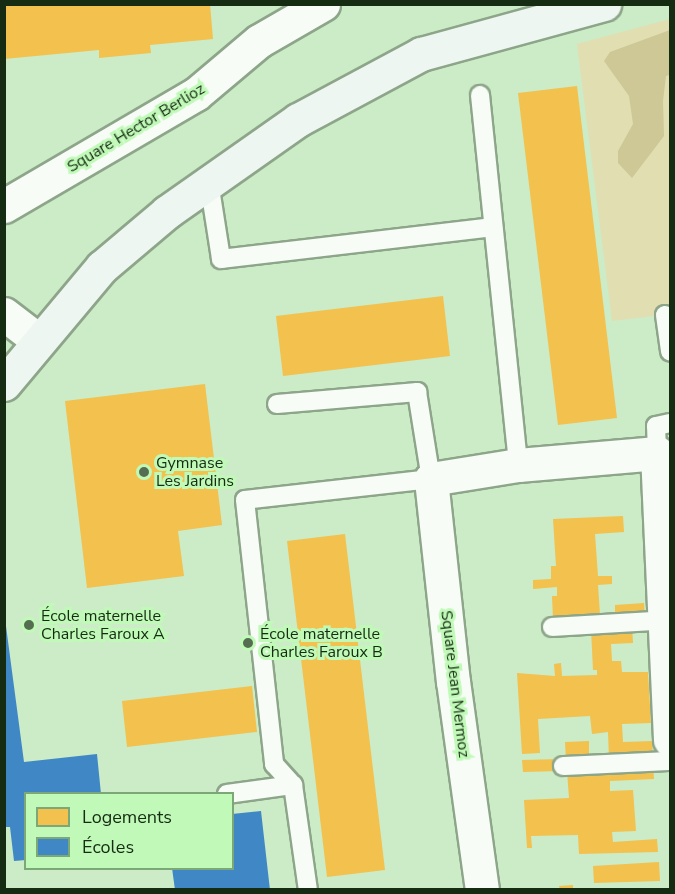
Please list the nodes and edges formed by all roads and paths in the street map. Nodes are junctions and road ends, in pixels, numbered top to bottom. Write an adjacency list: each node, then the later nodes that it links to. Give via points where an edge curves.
1 (323, 4): 5 (street, Square Hector Berlioz, via 259,41 196,94)
2 (604, 4): 4 (street, via 422,54 298,120)
3 (480, 95): 6 (lane)
4 (209, 182): 6 (lane, via 221,259); 9 (street, via 102,267)
5 (4, 206)
6 (493, 227): 15 (lane)
7 (4, 314): 9 (street)
8 (664, 315): 10 (lane)
9 (39, 341): 11 (street)
10 (670, 352)
11 (4, 384)
12 (278, 404): 16 (lane, Square Jean Mermoz, via 417,392)
13 (670, 423): 14 (lane, via 656,426)
14 (657, 453): 15 (street); 17 (street)
15 (518, 465): 16 (street)
16 (431, 479): 22 (lane, via 245,500 274,764); 25 (street, Square Jean Mermoz, via 453,682)
17 (668, 620): 18 (lane); 19 (street)
18 (552, 627)
19 (670, 740)
20 (670, 761): 21 (lane)
21 (563, 766)
22 (293, 785): 23 (lane); 24 (lane)
23 (234, 793)
24 (308, 890)
25 (482, 890)

